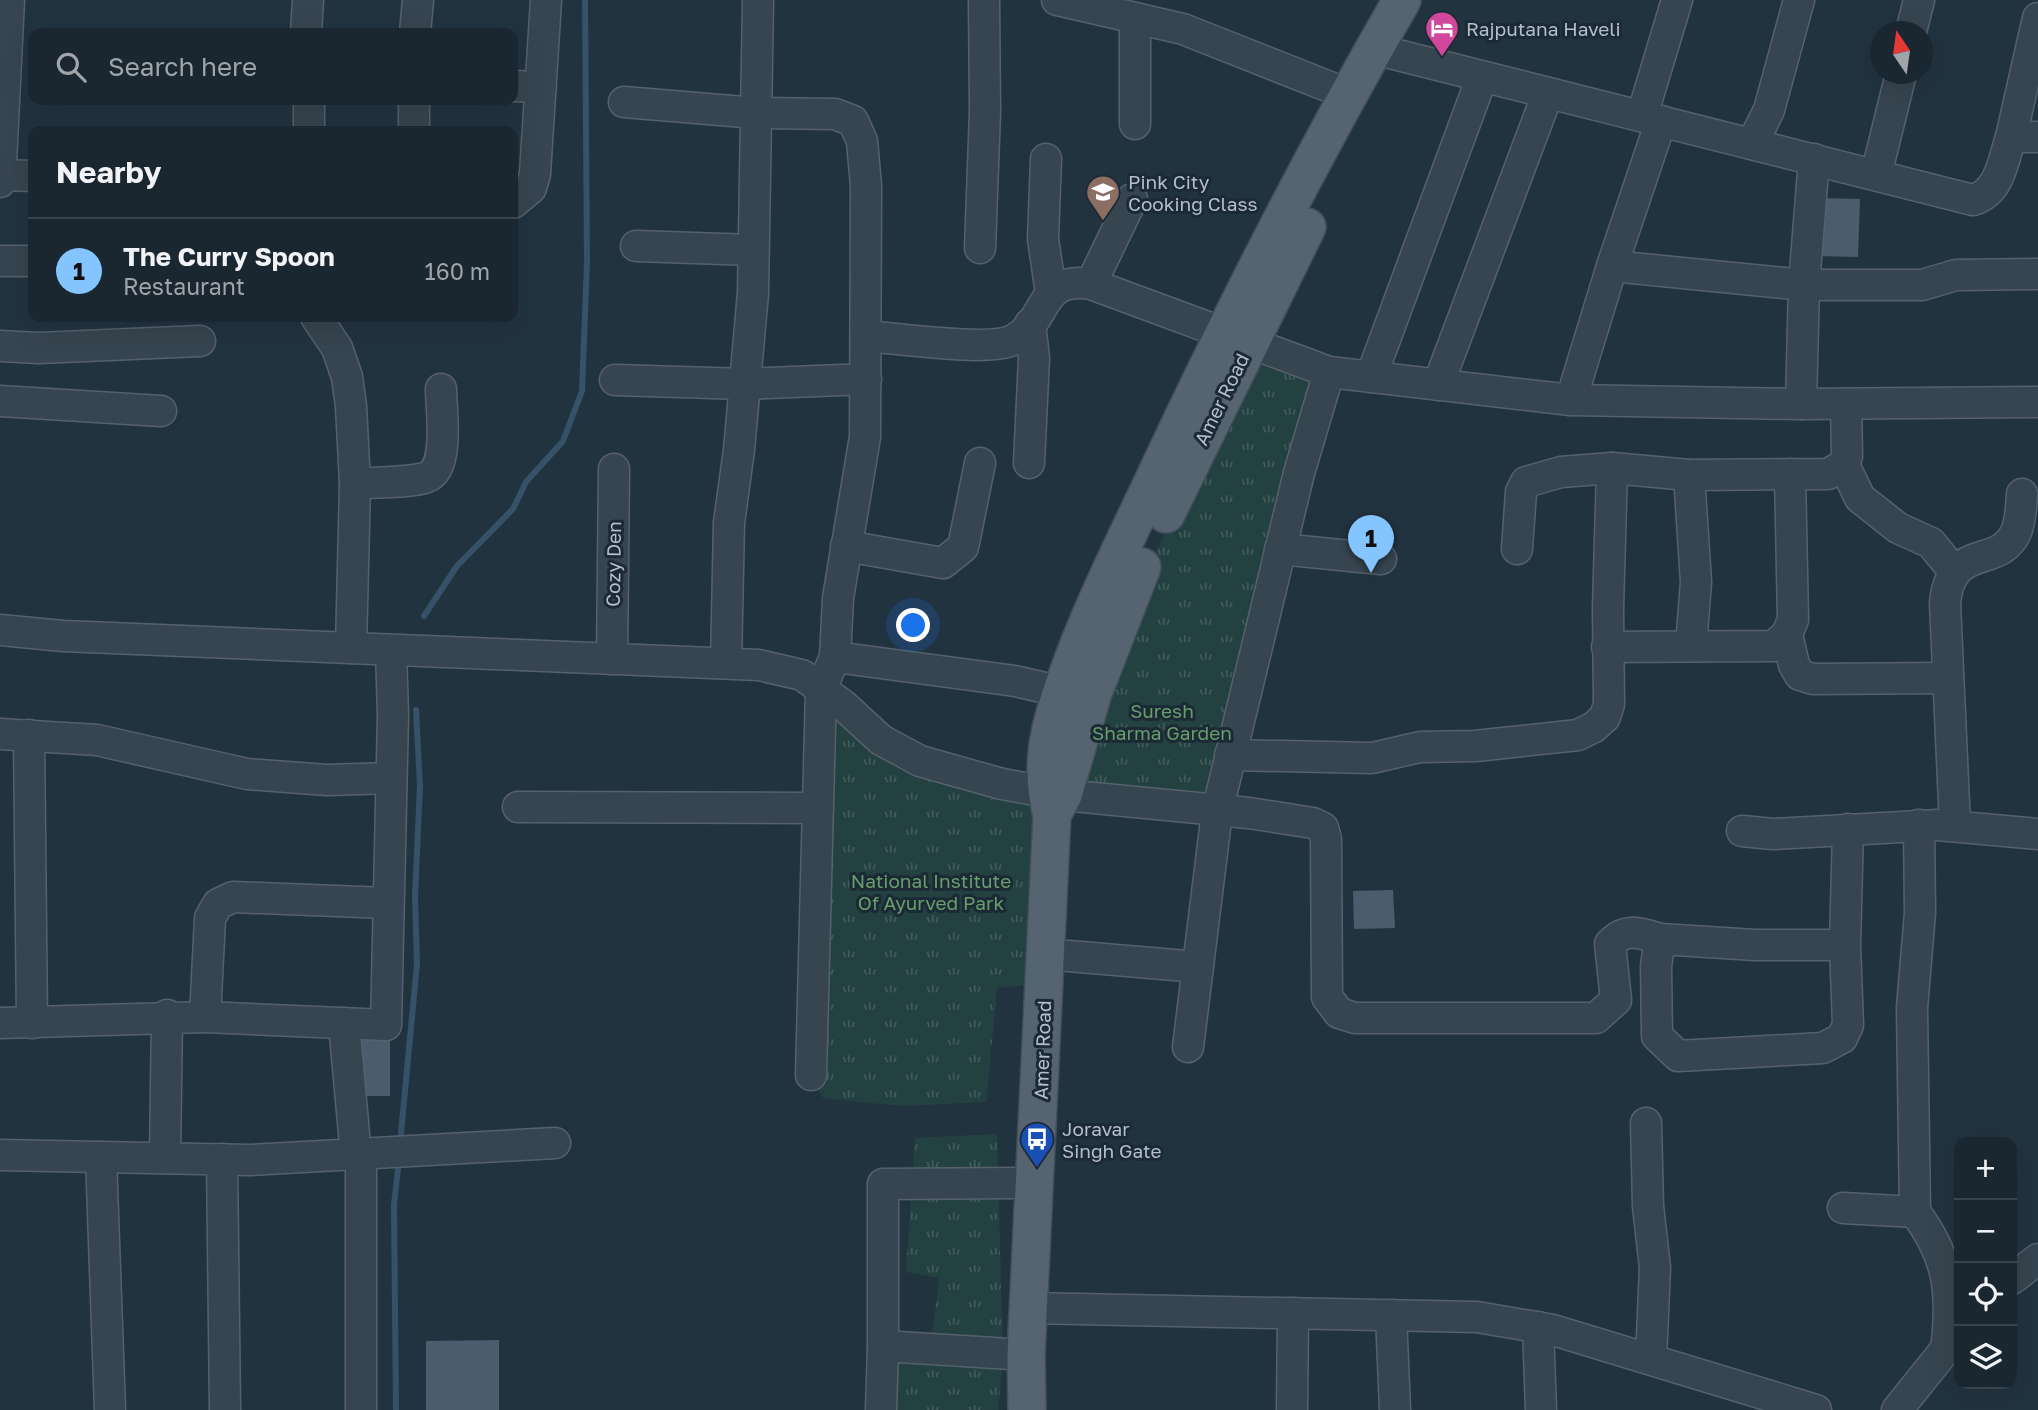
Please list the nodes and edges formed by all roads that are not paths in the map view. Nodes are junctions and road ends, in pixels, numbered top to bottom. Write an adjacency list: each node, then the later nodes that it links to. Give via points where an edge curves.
1 (9, 0): 27 (street)
2 (308, 0): 15 (street)
3 (418, 0): 16 (street)
4 (547, 0): 21 (street)
5 (758, 0): 28 (street)
6 (984, 0): 44 (street)
7 (1402, 0): 18 (main road, Amer Road)
8 (1428, 0): 18 (main road, Amer Road)
9 (1677, 0): 29 (street)
10 (1799, 0): 34 (street, via 1769,110)
11 (1919, 0): 14 (street)
12 (1066, 1): 13 (street)
13 (1135, 18): 23 (street, via 1183,29); 30 (street)
14 (1914, 21)
15 (306, 28)
16 (415, 28)
17 (2037, 28): 33 (street)
18 (1385, 52): 19 (street); 23 (main road, Amer Road); 56 (main road, Amer Road)
19 (1482, 76): 22 (street); 60 (street)
20 (1899, 84): 38 (street)
21 (527, 87): 41 (street, via 535,174 531,188)
22 (1548, 93): 29 (street); 64 (street)
23 (1350, 95): 56 (main road, Amer Road)
24 (624, 102): 28 (street)
25 (309, 105): 31 (street)
26 (414, 105): 32 (street)
27 (2, 108): 37 (street)
28 (755, 113): 45 (street); 55 (street, via 835,114 853,121 862,141 866,186)
29 (1652, 119): 34 (street); 48 (street)
30 (1135, 124)
31 (309, 126)
32 (414, 126)
33 (2025, 137): 38 (street, via 1994,186 1984,197 1973,200)
34 (1752, 144): 36 (street)
35 (1046, 159): 52 (street, via 1043,239)
36 (1814, 159): 38 (street); 51 (street)
37 (0, 175): 39 (street); 40 (street)
38 (1876, 175)
39 (28, 176)
40 (0, 182)
41 (518, 199)
42 (1132, 199): 50 (street)
43 (636, 246): 45 (street)
44 (979, 248)
45 (753, 250): 63 (street)
46 (0, 261): 47 (street)
47 (28, 261)
48 (1612, 265): 51 (street); 67 (street)
49 (2038, 274): 51 (street, via 1956,275 1922,285)
50 (1091, 284): 52 (street, via 1062,284); 56 (street)
51 (1804, 285): 69 (street)
52 (1051, 293): 54 (street)
53 (319, 322): 79 (street, via 337,348 347,377)
54 (1030, 324): 55 (street, via 1013,341 991,345); 73 (street, via 1034,358)
55 (866, 336): 61 (street)
56 (1235, 338): 59 (street); 97 (main road, Amer Road, via 1132,526); 102 (main road, Amer Road, via 1130,592)
57 (200, 341): 58 (street)
58 (0, 346)
59 (1329, 372): 60 (street); 83 (street)
60 (1371, 377): 64 (street)
61 (866, 379): 63 (street); 81 (street, via 865,437)
62 (615, 380): 63 (street)
63 (745, 384): 94 (street, via 729,523)
64 (1437, 385): 67 (street)
65 (440, 388): 79 (street, via 442,434 436,470 427,477)
66 (0, 401): 71 (street)
67 (1570, 401): 69 (street)
68 (2038, 402): 70 (street)
69 (1801, 404): 70 (street)
70 (1846, 404): 74 (street)
71 (160, 411)
72 (980, 463): 81 (street, via 963,547 943,563)
73 (1029, 463)
74 (1844, 465): 77 (street, via 1828,474); 85 (street, via 1860,498 1898,528 1931,543)
75 (1612, 468): 78 (street); 82 (street, via 1561,472 1526,482 1521,492); 90 (street)
76 (614, 469): 93 (street, Cozy Den)
77 (1790, 474): 78 (street); 87 (street, via 1793,620)
78 (1689, 475): 88 (street, via 1696,582)
79 (355, 484): 89 (street)
80 (2022, 494): 85 (street, via 2015,535)
81 (846, 546): 92 (street)
82 (1517, 548)
83 (1280, 549): 84 (street); 100 (street)
84 (1381, 559)
85 (1953, 570): 95 (street, via 1945,603)
86 (0, 630): 89 (street)
87 (1787, 634): 88 (street, via 1774,646); 95 (street, via 1800,675)
88 (1691, 646): 90 (street)
89 (351, 648): 91 (street)
90 (1607, 648): 100 (street, via 1609,704 1605,717 1578,735 1420,747 1372,758)
91 (398, 650): 93 (street); 101 (street)
92 (835, 657): 96 (street); 97 (street, via 1015,681)
93 (612, 659): 94 (street)
94 (726, 663): 96 (street, via 802,675)
95 (1948, 678): 107 (street)
96 (821, 689): 102 (street, via 881,740 920,761); 104 (street)
97 (1063, 692): 102 (main road, Amer Road, via 1047,751)
98 (0, 734): 99 (street)
99 (29, 735): 101 (street, via 97,740 247,774 327,780); 119 (street)
100 (1230, 755): 105 (street)
101 (391, 778): 111 (street)
102 (1053, 801): 105 (street); 114 (main road, Amer Road)
103 (519, 807): 104 (street)
104 (818, 808): 122 (street)
105 (1217, 812): 112 (street, via 1249,813 1323,828 1327,997 1339,1013 1355,1018 1596,1018 1616,1000 1610,944 1619,934 1629,932); 115 (street)
106 (1919, 825): 107 (street); 108 (street); 132 (street, via 1920,913 1912,1008)
107 (1955, 826): 110 (street)
108 (1848, 829): 109 (street, via 1773,834); 113 (street)
109 (1742, 831)
110 (2038, 834)
111 (387, 903): 117 (street, via 233,897 218,904 210,918); 120 (street, via 386,1025)
112 (1660, 939): 113 (street); 113 (street, via 1657,1036 1678,1056 1824,1048 1842,1038 1848,1024)
113 (1845, 945)
114 (1045, 954): 115 (street); 130 (main road, Amer Road)
115 (1198, 967): 121 (street)
116 (167, 1015): 117 (street); 119 (street); 128 (street)
117 (205, 1017): 120 (street)
118 (0, 1023): 119 (street)
119 (32, 1023)
120 (344, 1023): 126 (street)
121 (1188, 1047)
122 (811, 1075)
123 (1646, 1123): 142 (street, via 1655,1268)
124 (555, 1143): 126 (street)
125 (0, 1155): 127 (street)
126 (365, 1155): 129 (street); 145 (street)
127 (101, 1157): 128 (street); 143 (street)
128 (165, 1158): 129 (street)
129 (222, 1159): 144 (street)
130 (1036, 1183): 135 (main road, Amer Road); 140 (street, via 883,1184)
131 (1843, 1208): 132 (street)
132 (1914, 1212): 139 (street, via 1932,1235 1947,1274)
133 (2038, 1259): 134 (street)
134 (2022, 1282)
135 (1030, 1308): 136 (street); 141 (main road, Amer Road)
136 (1293, 1314): 137 (street); 148 (street)
137 (1391, 1315): 138 (street, via 1477,1317); 149 (street)
138 (1538, 1327): 142 (street); 150 (street)
139 (1953, 1341): 152 (street)
140 (883, 1346): 141 (street); 146 (street)
141 (1026, 1354): 147 (main road, Amer Road)
142 (1651, 1359): 151 (street)
143 (110, 1410)
144 (225, 1410)
145 (361, 1410)
146 (881, 1410)
147 (1027, 1410)
148 (1292, 1410)
149 (1395, 1410)
150 (1541, 1410)
151 (1816, 1410)
152 (1896, 1410)

